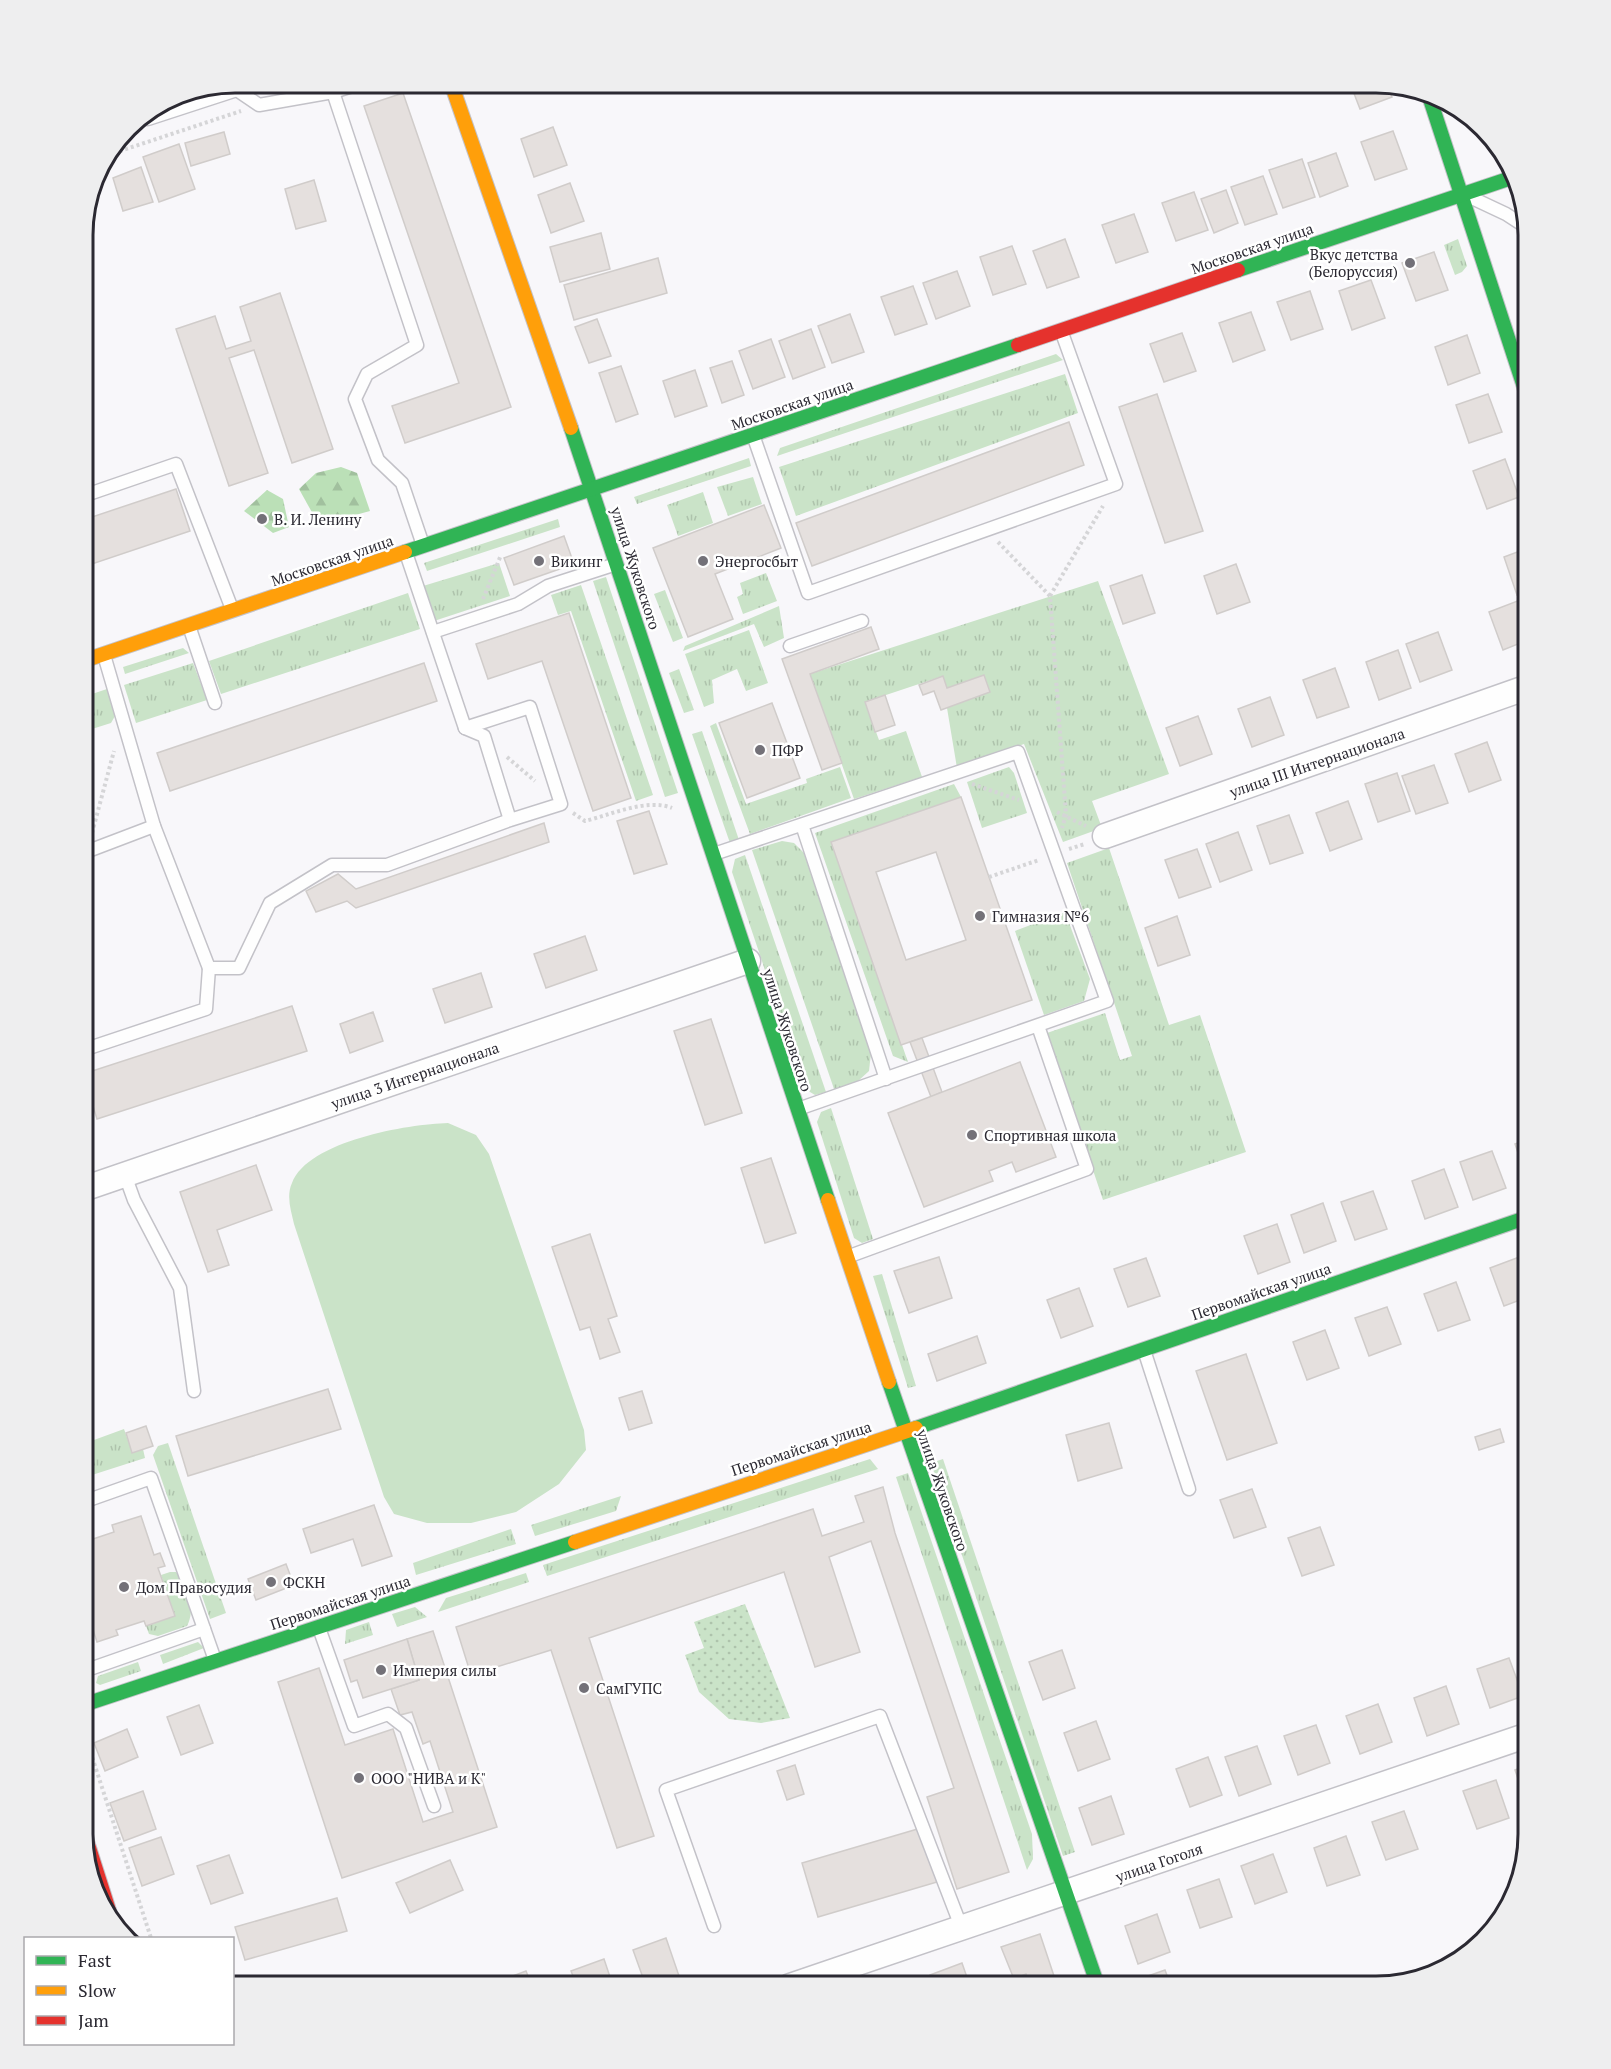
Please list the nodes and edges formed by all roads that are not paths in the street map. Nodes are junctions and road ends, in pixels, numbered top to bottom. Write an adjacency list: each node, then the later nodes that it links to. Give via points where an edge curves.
1 (245, 93): 2 (lane, via 260,105)
2 (327, 93)
3 (333, 93): 14 (lane, via 417,345 367,374 354,399 378,460 402,483)
4 (455, 93): 12 (street, улица Жуковского)
5 (1432, 105): 7 (street)
6 (1506, 180): 7 (street, Московская улица)
7 (1463, 194): 8 (lane); 9 (street, Московская улица); 10 (street)
8 (1517, 221)
9 (1061, 329): 11 (street, Московская улица); 11 (lane, via 1116,484 808,593)
10 (1518, 367)
11 (753, 434): 12 (street, Московская улица)
12 (593, 490): 14 (street, Московская улица); 16 (street, улица Жуковского)
13 (93, 493): 17 (lane, via 176,464)
14 (423, 546): 15 (street, Московская улица)
15 (406, 552): 17 (street, Московская улица); 20 (lane)
16 (618, 564): 20 (lane, via 548,586 518,604); 32 (street, улица Жуковского)
17 (232, 611): 19 (street, Московская улица)
18 (862, 621): 21 (lane)
19 (189, 625): 22 (street, Московская улица); 25 (lane)
20 (433, 632): 26 (lane)
21 (790, 646)
22 (104, 654): 23 (street, Московская улица); 29 (lane)
23 (93, 658)
24 (1518, 691): 30 (street, улица III Интернационала)
25 (215, 704)
26 (465, 728): 27 (lane, via 484,736); 27 (lane, via 530,707 561,804)
27 (510, 820): 34 (lane, via 387,865 332,865 270,903 239,968)
28 (802, 825): 32 (lane); 35 (lane, via 1018,752 1107,1001); 37 (lane)
29 (154, 826): 31 (lane); 34 (lane)
30 (1105, 836)
31 (93, 849)
32 (713, 854): 33 (street, улица Жуковского)
33 (748, 961): 38 (street, улица Жуковского); 39 (street, улица 3 Интернационала)
34 (209, 968): 36 (lane, via 206,1010)
35 (1038, 1026): 37 (lane); 42 (lane, via 1087,1169)
36 (93, 1047)
37 (886, 1079): 38 (lane)
38 (797, 1110): 42 (street, улица Жуковского)
39 (125, 1174): 40 (street, улица 3 Интернационала); 44 (lane, via 134,1200 180,1288)
40 (93, 1185)
41 (1518, 1220): 43 (street, Первомайская улица)
42 (847, 1257): 45 (street, улица Жуковского)
43 (1144, 1349): 45 (street, Первомайская улица); 46 (lane)
44 (194, 1391)
45 (904, 1432): 48 (street, Первомайская улица); 55 (street, улица Жуковского)
46 (1189, 1489)
47 (93, 1498): 49 (lane, via 151,1478)
48 (319, 1626): 50 (street, Первомайская улица); 54 (lane, via 354,1726 388,1714 406,1728)
49 (204, 1629): 50 (lane); 51 (lane)
50 (215, 1661): 52 (street, Первомайская улица)
51 (93, 1683)
52 (93, 1685)
53 (1518, 1738): 55 (street, улица Гоголя)
54 (434, 1806)
55 (1065, 1895): 57 (street, улица Гоголя); 59 (street, улица Жуковского)
56 (714, 1926): 57 (lane, via 666,1790 880,1716)
57 (962, 1929): 58 (street, улица Гоголя)
58 (820, 1976)
59 (1094, 1976)

